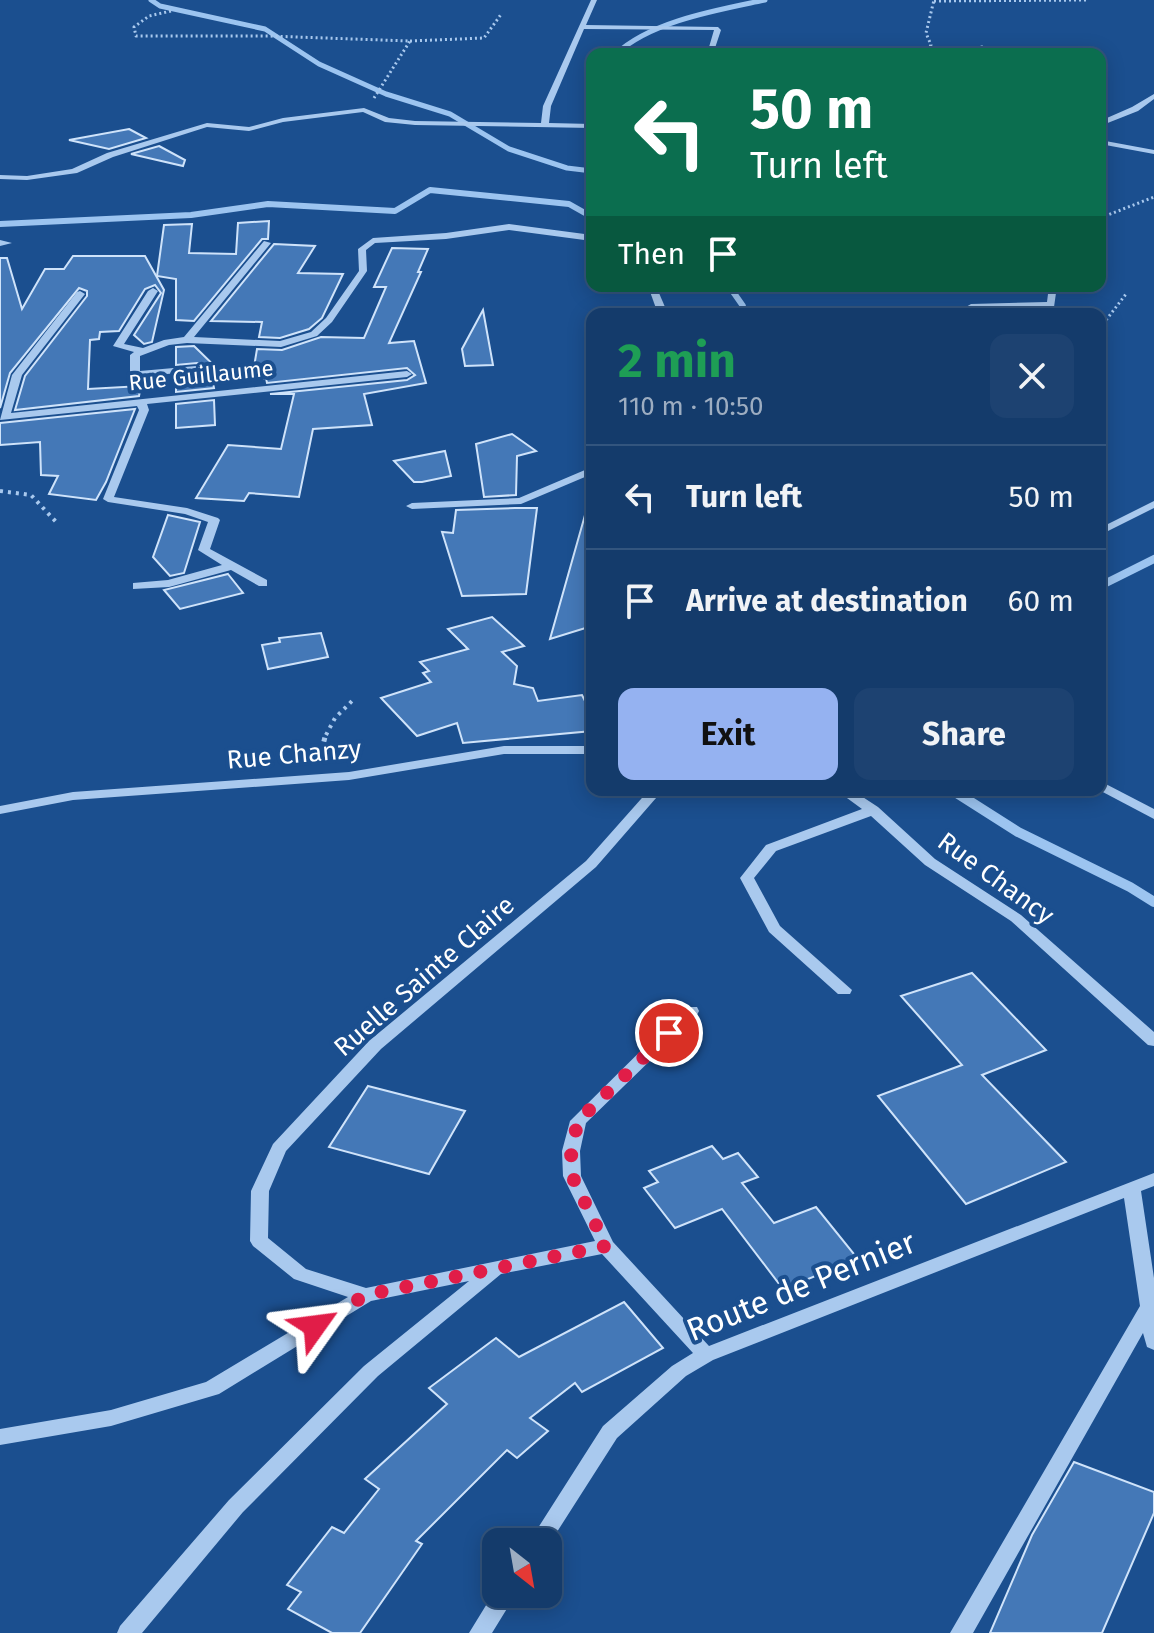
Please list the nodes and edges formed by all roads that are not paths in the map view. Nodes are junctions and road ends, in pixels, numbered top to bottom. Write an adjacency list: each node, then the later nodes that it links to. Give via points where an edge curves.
1 (594, 0): 2 (street)
2 (583, 27): 3 (street, via 716,28); 8 (street, via 547,106)
3 (712, 48)
4 (1154, 96): 5 (street)
5 (1144, 103): 6 (street); 7 (street)
6 (1154, 104)
7 (1106, 121)
8 (545, 125): 9 (street); 12 (street, via 415,123 364,110 249,129 207,125 74,171)
9 (586, 126)
10 (1106, 143): 11 (street)
11 (1154, 152)
12 (0, 177)
13 (586, 237): 19 (street, via 509,227 373,241 362,249 363,271 314,334 281,344)
14 (267, 243): 19 (street)
15 (153, 291): 20 (street, via 118,346)
16 (1052, 292): 18 (street, via 1051,305)
17 (80, 294): 24 (street, via 17,375)
18 (971, 308)
19 (187, 340): 20 (street)
20 (142, 351): 21 (street, via 135,355 135,374)
21 (196, 369)
22 (407, 374): 23 (street, Rue Guillaume)
23 (141, 402): 24 (street, Rue Guillaume); 29 (street, via 144,410 108,499 214,520 204,550)
24 (2, 417)
25 (586, 473): 27 (street, via 521,501)
26 (1154, 504): 28 (street)
27 (412, 506)
28 (1106, 529)
29 (231, 566): 30 (street); 31 (street)
30 (263, 583)
31 (137, 586)
32 (586, 750): 36 (street, Rue Chanzy, via 504,750 349,776 73,796)
33 (1106, 788): 38 (street)
34 (651, 796): 46 (street, Ruelle Sainte Claire, via 591,864 375,1045 279,1148 260,1191 259,1241 300,1274)
35 (852, 796): 37 (street, Rue Chancy)
36 (0, 810)
37 (873, 810): 39 (street, via 771,848 747,878 774,929); 41 (street, Rue Chancy, via 930,862 1016,918)
38 (1154, 815)
39 (844, 990)
40 (691, 1011): 44 (street, via 578,1121 572,1176)
41 (1154, 1041)
42 (1154, 1179): 43 (street, Route de Pernier)
43 (1132, 1189): 47 (street); 49 (street, Route de Pernier)
44 (606, 1246): 45 (street); 49 (street)
45 (498, 1269): 46 (street); 53 (street, via 371,1371 236,1506)
46 (366, 1295): 50 (street, via 212,1388 111,1418)
47 (1147, 1310): 48 (street); 55 (street)
48 (1154, 1342)
49 (706, 1355): 51 (street, Route de Pernier, via 679,1371 610,1432)
50 (0, 1437)
51 (548, 1528)
52 (496, 1608): 54 (street)
53 (128, 1633)
54 (480, 1633)
55 (961, 1633)

